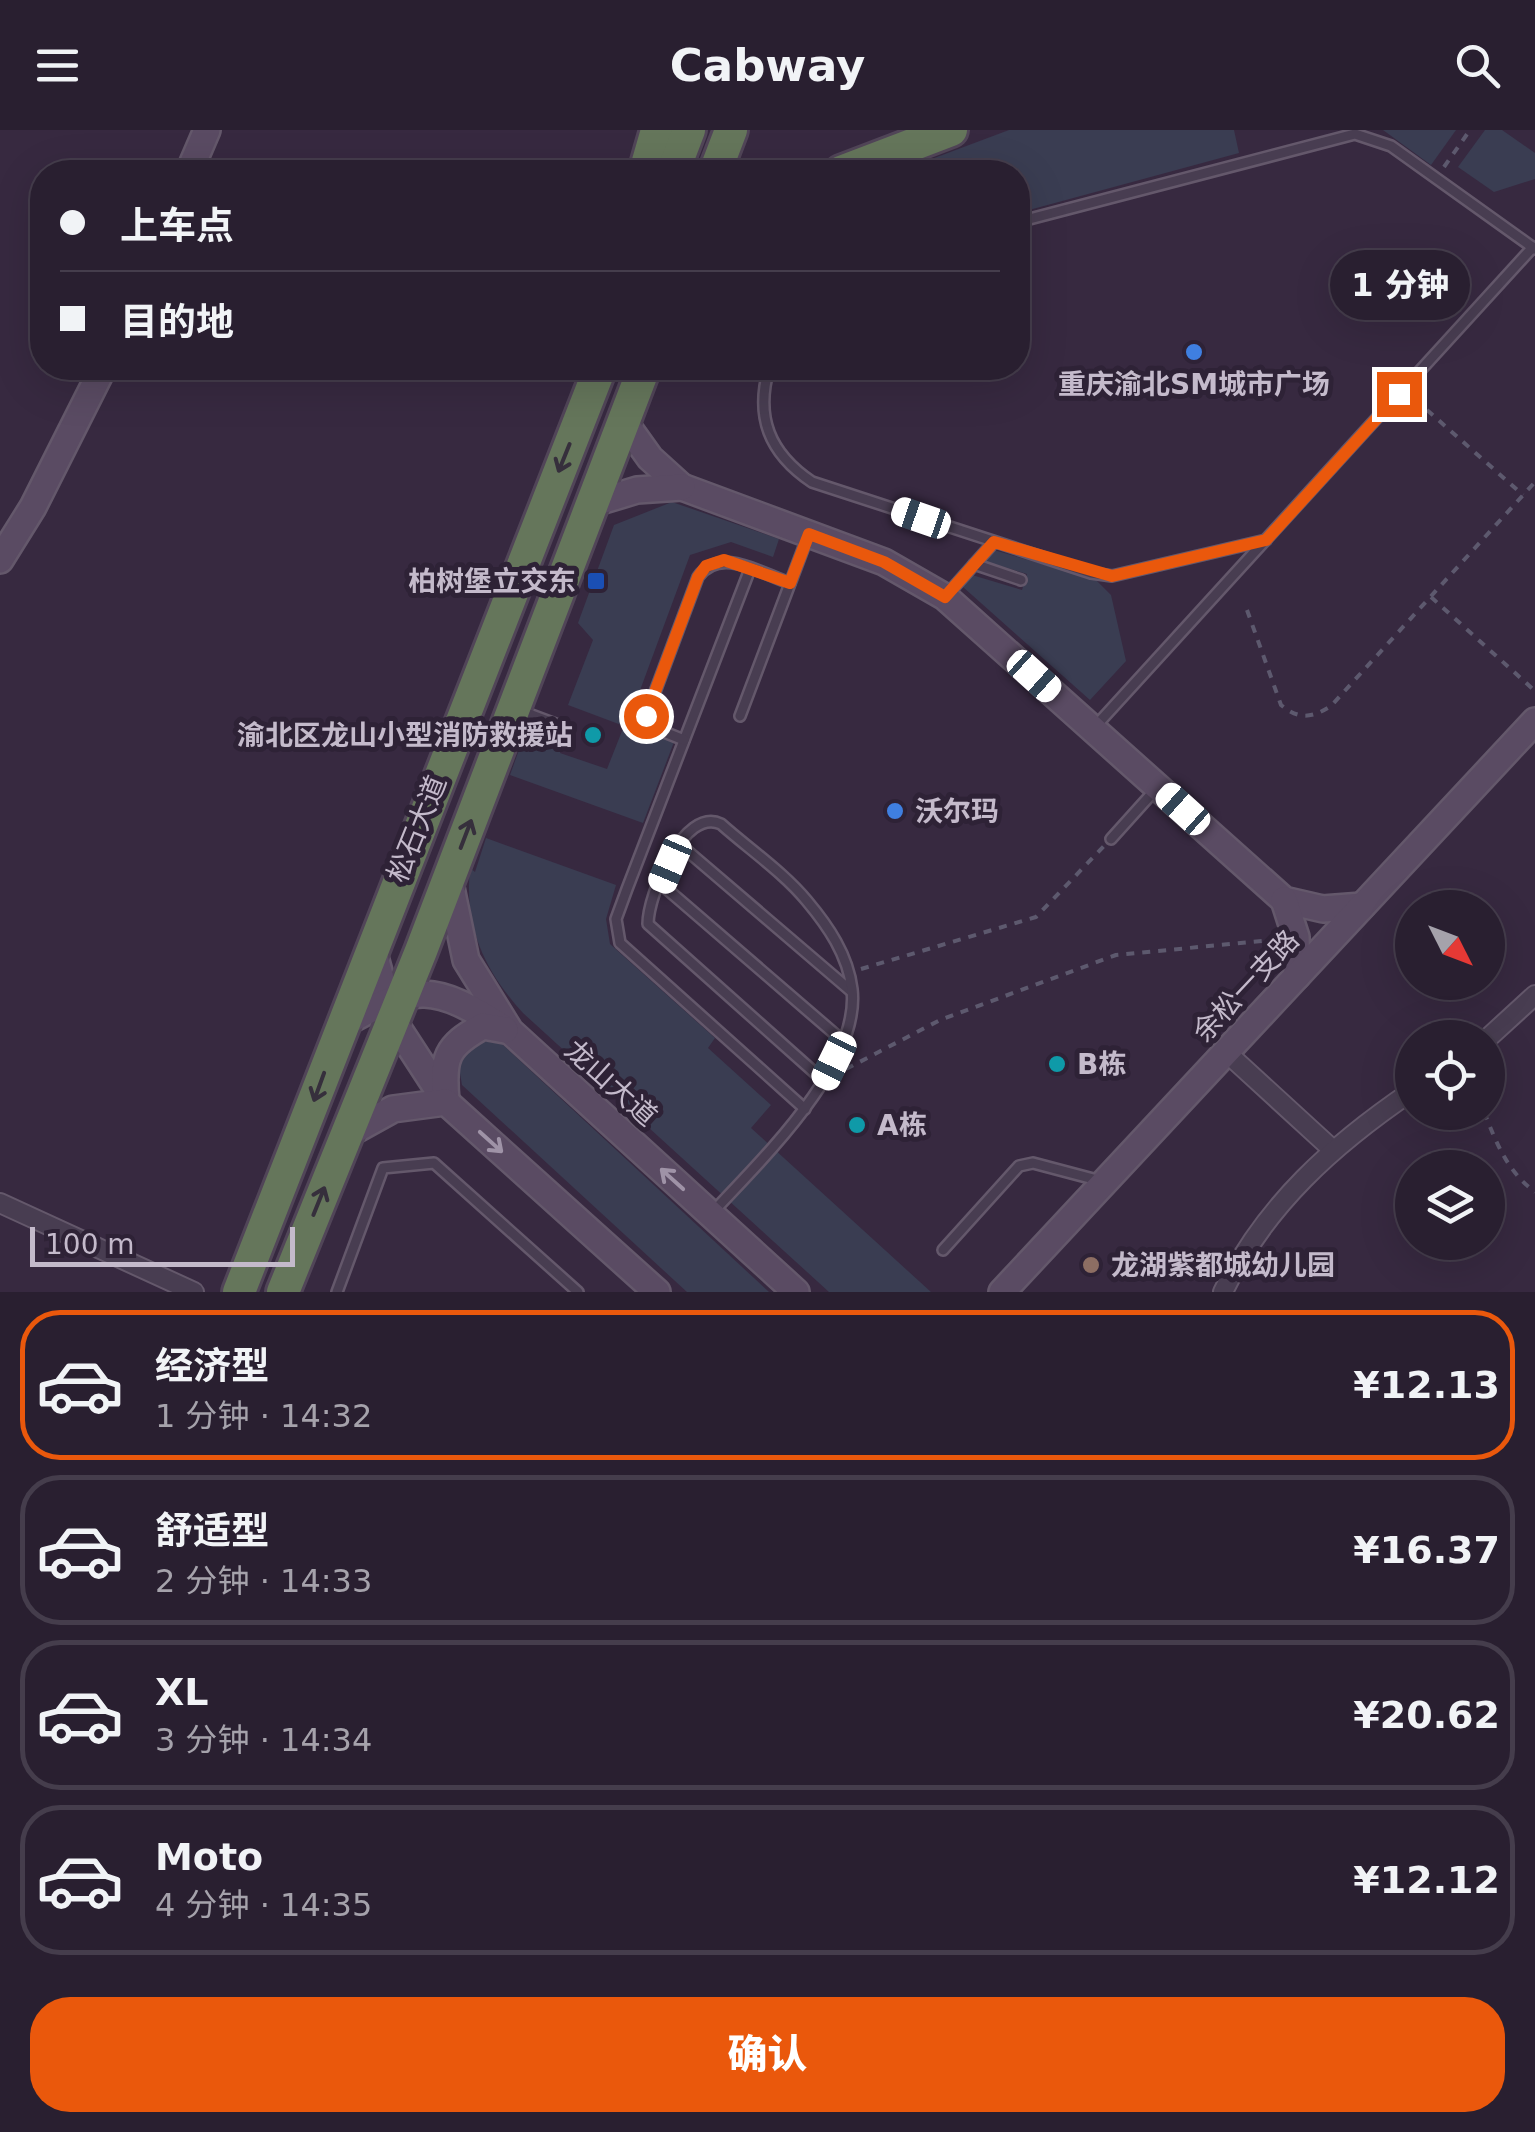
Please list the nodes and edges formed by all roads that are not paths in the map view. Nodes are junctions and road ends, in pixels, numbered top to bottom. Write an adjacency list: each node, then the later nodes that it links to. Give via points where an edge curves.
1 (207, 130): 10 (street)
2 (642, 130): 11 (highway)
3 (657, 130): 12 (highway)
4 (690, 130): 13 (highway)
5 (741, 130): 9 (highway)
6 (950, 130): 14 (highway)
7 (1368, 130): 8 (lane)
8 (1391, 146): 15 (lane, via 1354,134 1331,138); 16 (lane)
9 (722, 154)
10 (195, 160)
11 (638, 160)
12 (649, 160)
13 (678, 160)
14 (873, 160)
15 (1030, 219)
16 (1534, 248): 25 (lane)
17 (97, 380): 27 (street)
18 (595, 380): 46 (highway, 松石大道, one-way to 46)
19 (640, 380): 21 (highway, 松石大道)
20 (766, 380): 26 (lane, via 764,425 794,470 812,482)
21 (625, 423): 22 (street); 23 (highway, 松石大道)
22 (682, 487): 23 (street, via 636,490); 24 (street)
23 (594, 503): 33 (highway, 松石大道)
24 (809, 534): 31 (lane); 32 (street, via 884,562)
25 (1266, 540): 26 (lane, via 1112,576); 37 (lane)
26 (994, 542): 28 (lane)
27 (0, 560)
28 (974, 564): 30 (lane); 32 (lane)
29 (750, 569): 31 (lane); 38 (lane); 38 (lane, via 714,561 698,577 646,716 650,726)
30 (1021, 580)
31 (790, 583): 34 (lane)
32 (945, 597): 37 (street)
33 (514, 708): 36 (lane); 42 (highway, 松石大道, one-way to 33)
34 (740, 716)
35 (1535, 721): 45 (street, 余松一支路)
36 (569, 729)
37 (1093, 729): 39 (street)
38 (684, 740): 59 (lane, via 616,932 620,943)
39 (1158, 787): 40 (lane); 44 (street)
40 (1111, 839)
41 (678, 843): 43 (lane); 48 (lane); 48 (lane, via 696,823 722,824 804,897 835,940)
42 (449, 878): 50 (highway, 松石大道); 53 (street, 龙山大道, via 466,960)
43 (661, 884): 54 (lane); 56 (lane, via 648,916 651,930)
44 (1284, 900): 45 (street, via 1322,909); 47 (street, via 1296,938)
45 (1362, 906): 47 (street, 余松一支路)
46 (372, 945): 50 (street); 52 (highway, 松石大道)
47 (1297, 976): 55 (street, 余松一支路)
48 (853, 992): 54 (lane)
49 (1535, 995): 51 (street)
50 (393, 1004): 52 (street); 53 (street, via 454,996); 57 (street); 60 (highway, 松石大道)
51 (1505, 1022)
52 (342, 1025): 67 (highway, 松石大道, one-way to 67)
53 (510, 1032): 57 (street, via 483,1026 456,1041 444,1069); 64 (street, 龙山大道, one-way to 53)
54 (843, 1041): 56 (lane)
55 (1226, 1052): 61 (street); 62 (street, 余松一支路)
56 (824, 1081): 59 (lane)
57 (446, 1102): 60 (street, via 393,1109); 71 (street, one-way to 71)
58 (1395, 1104): 61 (street)
59 (805, 1109): 64 (lane)
60 (346, 1135): 68 (highway, 松石大道, one-way to 60)
61 (1332, 1150): 74 (street, via 1278,1205)
62 (1105, 1182): 65 (lane, via 1034,1163 1019,1166); 73 (street, 余松一支路)
63 (1, 1206): 66 (street)
64 (711, 1214): 72 (street, 龙山大道)
65 (944, 1250)
66 (194, 1292)
67 (239, 1292)
68 (283, 1292)
69 (337, 1292): 70 (lane, via 384,1168 434,1162)
70 (578, 1292)
71 (657, 1292)
72 (796, 1292)
73 (1002, 1292)
74 (1223, 1292)

